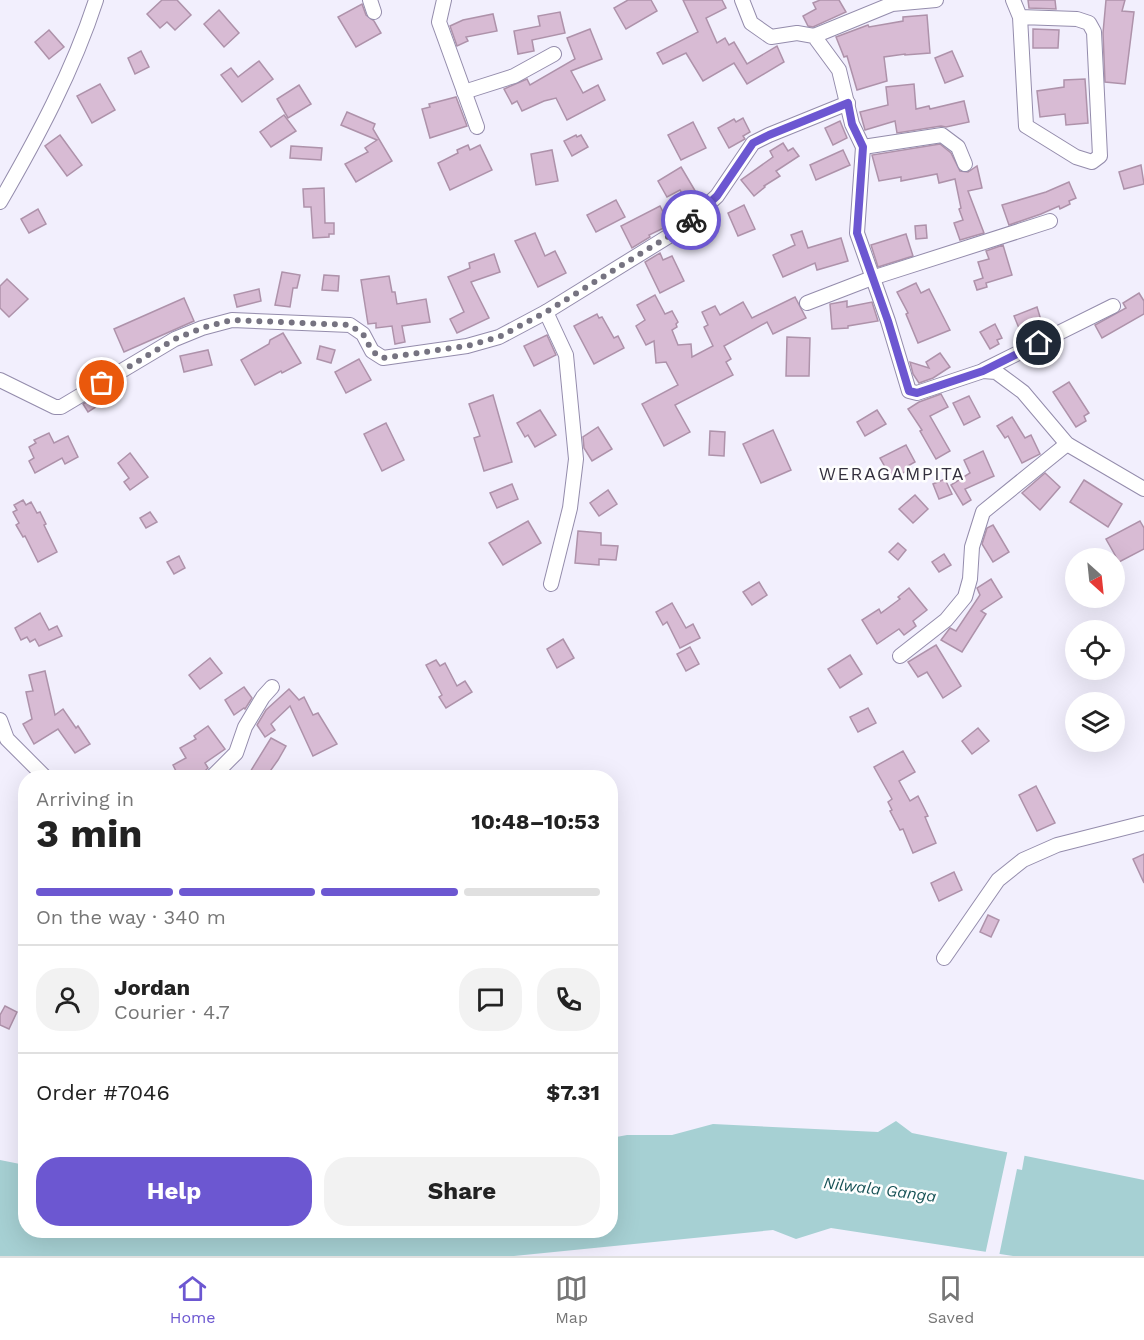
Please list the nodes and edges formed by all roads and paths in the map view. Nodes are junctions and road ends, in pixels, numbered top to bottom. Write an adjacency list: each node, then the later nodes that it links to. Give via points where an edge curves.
1 (96, 0): 14 (street, via 83,41)
2 (444, 0): 9 (street, via 439,22)
3 (742, 0): 7 (street, via 751,23 771,37 797,33)
4 (936, 0): 7 (street, via 892,4)
5 (1013, 0): 6 (street)
6 (1020, 17): 6 (street, via 1026,126 1076,157 1092,162 1100,156 1094,32 1089,23 1077,19)
7 (814, 36): 10 (street, via 839,70)
8 (554, 54): 9 (street, via 514,76)
9 (464, 92): 11 (street)
10 (848, 103): 12 (street); 19 (street, via 753,143 717,196 682,228)
11 (477, 127)
12 (863, 147): 13 (street, via 942,135 958,147); 16 (street, via 857,233)
13 (965, 164)
14 (0, 202)
15 (1050, 221): 16 (street)
16 (872, 278): 17 (street); 20 (street, via 909,391 917,393)
17 (807, 303)
18 (1113, 306): 20 (street)
19 (546, 312): 21 (street, via 499,337 467,346 382,358 372,351 363,334 350,325 232,320 175,339 61,407); 24 (street, via 566,355 576,459 570,508)
20 (983, 371): 22 (street, via 996,372 1023,392)
21 (0, 380)
22 (1067, 444): 23 (street); 25 (street, via 983,512 972,547 965,597 946,620)
23 (1144, 489)
24 (551, 584)
25 (900, 656)
26 (272, 687): 29 (street, via 245,727 236,753)
27 (0, 720): 28 (street, via 7,739)
28 (38, 770)
29 (219, 770)
30 (1144, 823): 31 (street, via 1057,845 1023,860 998,880)
31 (944, 958)

